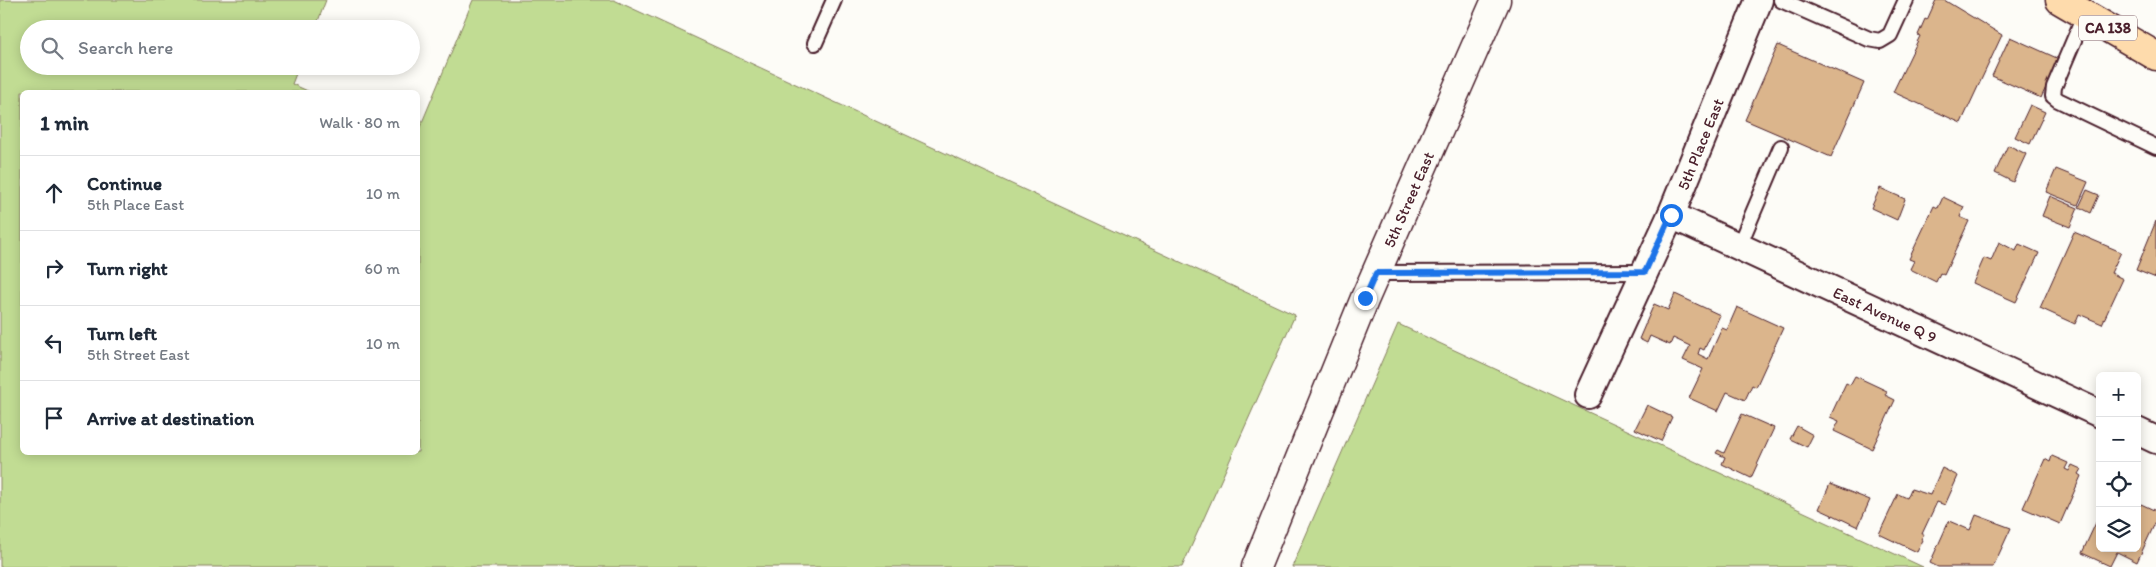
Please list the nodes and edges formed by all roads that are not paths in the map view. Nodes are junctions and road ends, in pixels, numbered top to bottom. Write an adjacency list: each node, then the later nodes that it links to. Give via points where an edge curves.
1 (834, 0): 8 (lane)
2 (1496, 0): 15 (street, 5th Street East)
3 (1759, 0): 12 (street, 5th Place East)
4 (1781, 0): 5 (lane, via 1880,41 1890,35)
5 (1906, 0)
6 (2060, 0): 7 (highway, CA 138)
7 (2085, 14): 9 (highway, CA 138); 11 (lane, via 2053,96)
8 (814, 43)
9 (2156, 56)
10 (1782, 147): 13 (lane)
11 (2156, 147)
12 (1671, 215): 13 (street, East Avenue Q 9); 14 (street, 5th Place East)
13 (1738, 246): 17 (street, East Avenue Q 9)
14 (1645, 272): 15 (lane); 16 (street, 5th Place East)
15 (1376, 273): 20 (street, 5th Street East)
16 (1588, 395)
17 (2096, 412)
18 (2141, 433): 19 (street)
19 (2156, 440)
20 (1256, 567)

